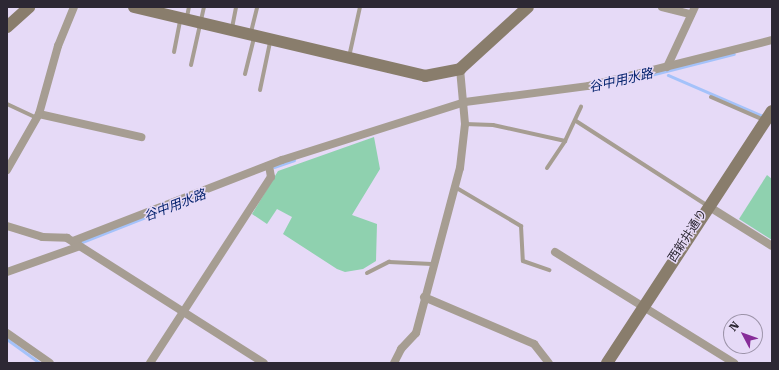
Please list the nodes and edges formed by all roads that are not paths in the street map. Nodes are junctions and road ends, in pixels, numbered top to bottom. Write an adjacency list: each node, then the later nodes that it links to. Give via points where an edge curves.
1 (29, 7): 13 (street)
2 (74, 7): 30 (street, via 58,46)
3 (134, 7): 12 (street)
4 (189, 7): 12 (lane)
5 (204, 7): 14 (lane)
6 (236, 7): 15 (lane)
7 (360, 7): 20 (lane)
8 (528, 7): 23 (street)
9 (662, 7): 11 (street)
10 (257, 8): 16 (lane)
11 (693, 11): 22 (street)
12 (183, 21): 14 (street); 19 (lane)
13 (8, 24)
14 (199, 25): 15 (street); 21 (lane)
15 (231, 32): 16 (street)
16 (252, 37): 18 (street); 24 (lane)
17 (772, 40): 22 (street)
18 (270, 42): 20 (street); 25 (lane)
19 (174, 52)
20 (348, 60): 23 (street, via 425,76)
21 (190, 65)
22 (667, 66): 27 (street, via 589,86)
23 (460, 69): 27 (street)
24 (244, 74)
25 (260, 90)
26 (711, 97): 31 (lane)
27 (465, 102): 33 (street); 36 (street)
28 (7, 104): 30 (lane)
29 (581, 106): 32 (lane)
30 (38, 116): 34 (street); 38 (street)
31 (769, 116): 40 (street, 西新井通り)
32 (576, 121): 35 (lane); 40 (lane)
33 (466, 124): 35 (lane, via 493,125); 39 (street)
34 (141, 137)
35 (565, 141): 37 (lane)
36 (269, 166): 42 (street); 51 (street, via 271,177)
37 (547, 168)
38 (7, 170)
39 (454, 186): 45 (street); 46 (lane, via 520,226 523,261)
40 (708, 206): 43 (street); 50 (street, 西新井通り)
41 (7, 226): 42 (street, via 42,237 67,238)
42 (76, 244): 47 (street); 51 (street)
43 (772, 246)
44 (555, 252): 50 (street)
45 (432, 264): 48 (lane, via 390,262); 49 (street)
46 (549, 270)
47 (7, 272)
48 (368, 273)
49 (424, 297): 56 (street, via 416,333 401,349); 57 (street, via 534,344)
50 (644, 305): 58 (street, 西新井通り); 59 (street)
51 (182, 312): 54 (street); 55 (street)
52 (7, 333): 53 (street)
53 (50, 363)
54 (150, 363)
55 (264, 363)
56 (394, 363)
57 (549, 363)
58 (607, 363)
59 (734, 363)

